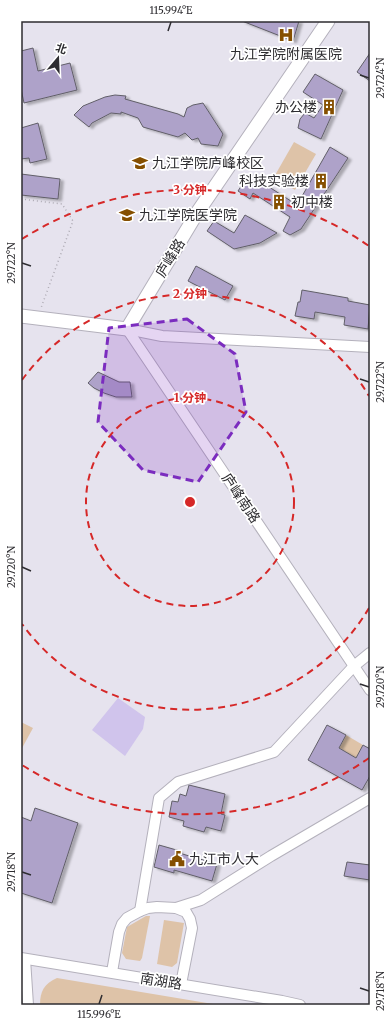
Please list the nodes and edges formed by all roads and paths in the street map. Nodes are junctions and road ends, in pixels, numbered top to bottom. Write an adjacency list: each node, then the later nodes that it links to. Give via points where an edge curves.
1 (328, 21): 5 (main road, 庐峰路, via 197,213)
2 (21, 199): 4 (path, via 62,204 73,221)
3 (21, 316): 4 (main road)
4 (38, 318): 5 (main road)
5 (127, 329): 6 (street, via 162,336); 8 (street, 庐峰南路)
6 (370, 347)
7 (370, 653): 8 (street)
8 (354, 666): 9 (street, 庐峰南路); 12 (street, via 274,752 178,782 159,798)
9 (370, 690)
10 (370, 798): 11 (street, via 201,900)
11 (176, 908): 12 (street, via 157,907); 15 (street, via 186,912 192,928)
12 (140, 911): 14 (street, via 122,924)
13 (23, 959): 14 (street, 南湖路); 16 (street)
14 (112, 972): 15 (street, 南湖路)
15 (181, 984): 17 (street, 南湖路)
16 (28, 1005)
17 (300, 1005)

